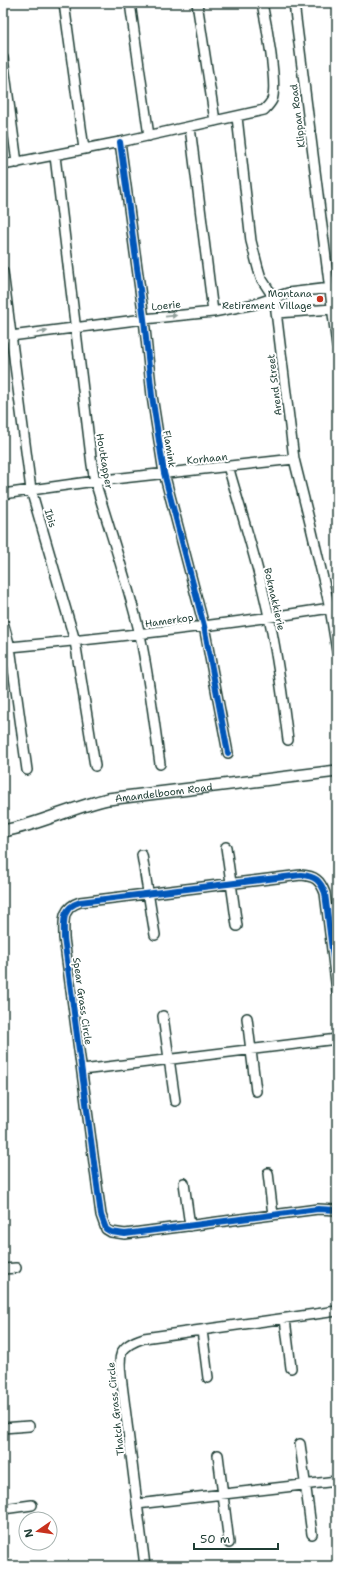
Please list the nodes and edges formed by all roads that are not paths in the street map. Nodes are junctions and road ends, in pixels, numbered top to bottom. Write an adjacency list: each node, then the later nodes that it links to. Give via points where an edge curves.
1 (64, 3): 12 (street)
2 (130, 3): 10 (street)
3 (196, 3): 8 (street)
4 (262, 3): 7 (street, via 271,64 272,99 264,110)
5 (294, 3): 17 (street, Klippan Road)
6 (3, 58): 14 (street)
7 (237, 117): 8 (street); 18 (street, Arend Street, via 251,241 261,278)
8 (215, 121): 9 (street)
9 (190, 127): 10 (street); 20 (street)
10 (149, 136): 11 (street)
11 (120, 142): 12 (street); 22 (street, Flamink)
12 (84, 149): 13 (street)
13 (55, 156): 14 (street); 23 (street, Houtkapper)
14 (17, 163): 15 (street)
15 (3, 165)
16 (3, 272): 24 (street, Ibis)
17 (330, 288): 18 (street, Loerie, via 288,293); 19 (street, Klippan Road)
18 (274, 298): 20 (street, Loerie); 21 (street, Arend Street)
19 (333, 309): 21 (street); 25 (street, Klippan Road)
20 (213, 312): 22 (street, Loerie, one-way to 20)
21 (277, 313): 26 (street, Arend Street)
22 (144, 319): 23 (street, Loerie); 28 (street, Flamink)
23 (76, 328): 24 (street, Loerie, one-way to 23); 29 (street, Houtkapper)
24 (7, 337): 30 (street, Ibis)
25 (337, 346)
26 (294, 459): 27 (street, Korhaan); 32 (street, Arend Street)
27 (228, 466): 28 (street, Korhaan); 33 (street, Bokmakkierie)
28 (164, 473): 29 (street, Korhaan); 35 (street, Flamink)
29 (95, 481): 30 (street, Korhaan); 36 (street, Houtkapper)
30 (31, 490): 31 (street, Korhaan); 37 (street, Ibis)
31 (3, 494)
32 (330, 608): 33 (street, Hamerkop); 39 (street, Arend Street)
33 (269, 618): 35 (street, Hamerkop); 40 (street, Bokmakkierie)
34 (3, 622): 38 (street)
35 (204, 626): 36 (street, Hamerkop); 41 (street, Flamink)
36 (140, 635): 37 (street, Hamerkop); 42 (street, Houtkapper)
37 (75, 641): 38 (street, Hamerkop); 43 (street, Ibis)
38 (10, 647): 44 (street)
39 (337, 652)
40 (288, 740)
41 (228, 753)
42 (160, 764)
43 (95, 766)
44 (27, 770)
45 (334, 770): 46 (street, Amandelboom Road, via 108,799)
46 (3, 831)
47 (226, 847): 49 (street)
48 (142, 855): 50 (street)
49 (231, 884): 50 (street, Spear Grass Circle); 51 (street); 53 (street, Spear Grass Circle, via 301,875 316,878 320,882 325,893)
50 (148, 893): 52 (street); 59 (street, Spear Grass Circle, via 80,902 70,906 66,911 64,938)
51 (237, 926)
52 (155, 935)
53 (337, 991)
54 (163, 1016): 58 (street)
55 (247, 1018): 57 (street)
56 (337, 1039): 57 (street)
57 (251, 1050): 58 (street); 60 (street)
58 (170, 1059): 59 (street); 61 (street)
59 (82, 1070): 66 (street, Spear Grass Circle, via 101,1215 106,1229 125,1234)
60 (256, 1091)
61 (175, 1101)
62 (268, 1173): 65 (street)
63 (184, 1183): 66 (street)
64 (337, 1210): 65 (street, Spear Grass Circle, via 318,1209)
65 (272, 1215): 66 (street, Spear Grass Circle)
66 (190, 1226)
67 (16, 1268): 68 (street)
68 (3, 1269)
69 (337, 1311): 70 (street, Thatch Grass Circle)
70 (285, 1319): 71 (street, Thatch Grass Circle); 72 (street)
71 (202, 1330): 73 (street); 81 (street, Thatch Grass Circle, via 140,1339 128,1344 120,1356)
72 (291, 1368)
73 (208, 1378)
74 (28, 1426): 75 (street)
75 (3, 1428)
76 (300, 1444): 79 (street)
77 (218, 1454): 80 (street)
78 (337, 1481): 79 (street)
79 (306, 1485): 80 (street); 84 (street)
80 (223, 1494): 81 (street); 85 (street)
81 (137, 1504): 86 (street, Thatch Grass Circle)
82 (32, 1505): 83 (street)
83 (3, 1509)
84 (312, 1534)
85 (229, 1543)
86 (145, 1566)

